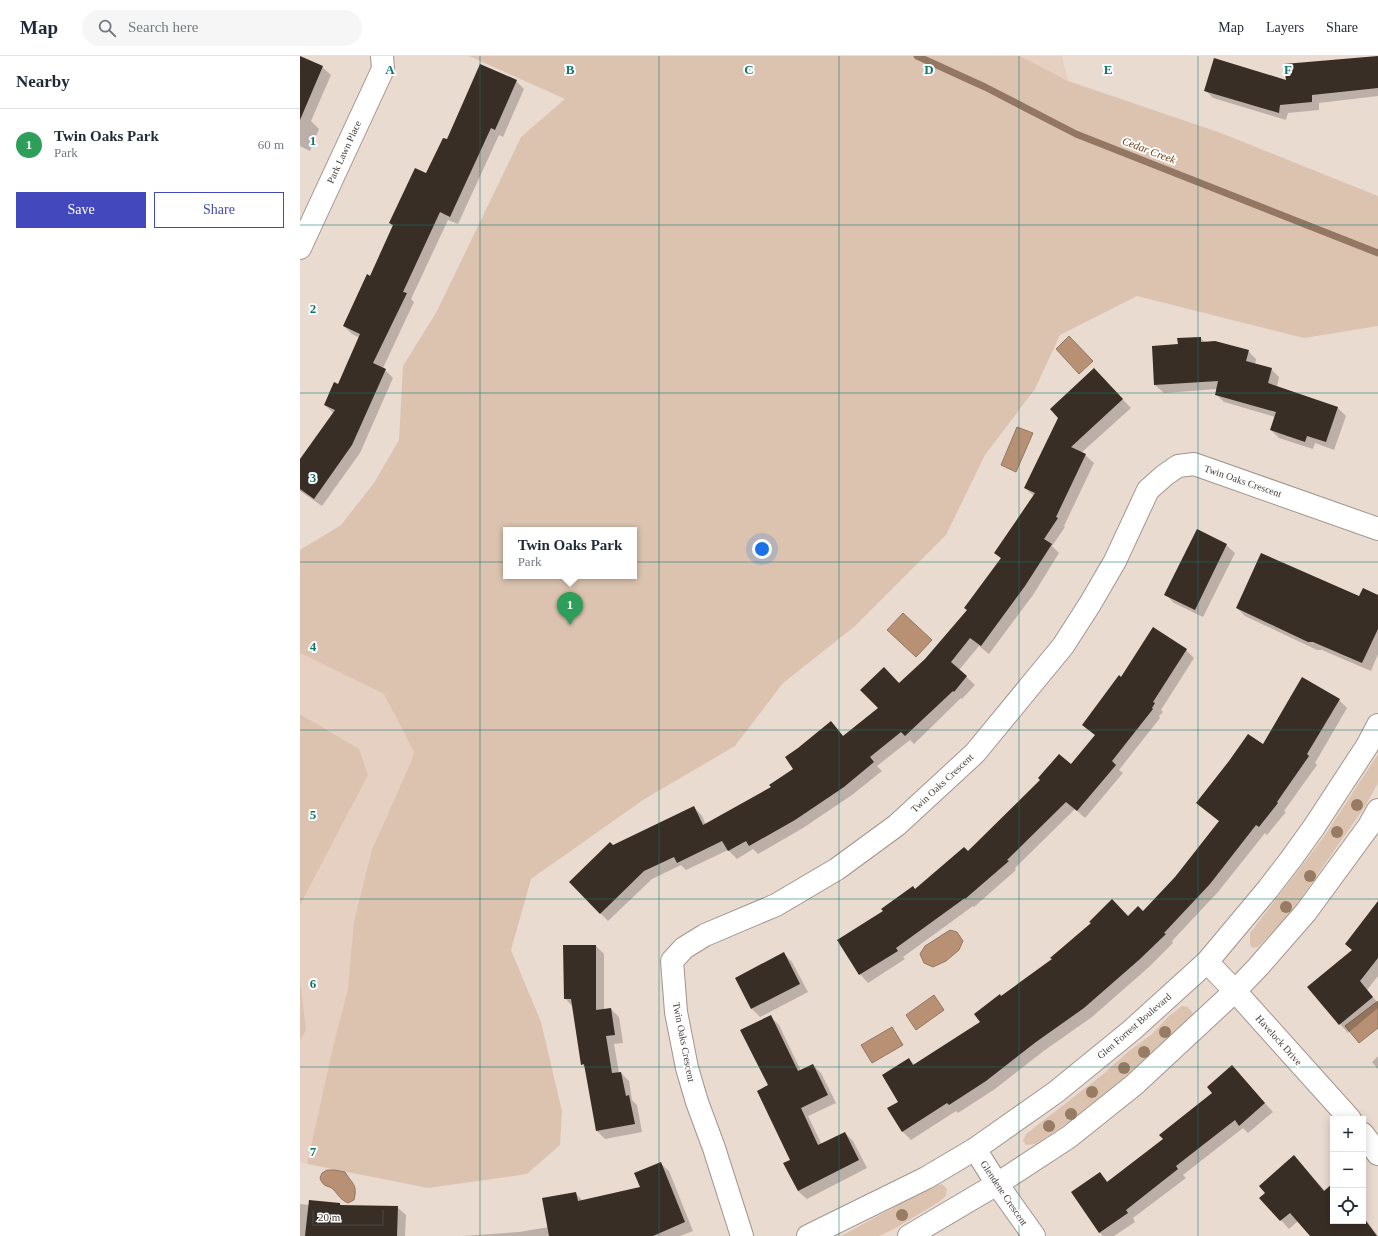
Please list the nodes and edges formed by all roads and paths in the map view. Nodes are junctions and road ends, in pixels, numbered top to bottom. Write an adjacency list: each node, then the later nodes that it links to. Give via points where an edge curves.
1 (382, 56): 2 (street, Park Lawn Place, via 383,69)
2 (300, 248)
3 (1378, 529): 13 (street, Twin Oaks Crescent, via 1194,464 1178,466 1148,490 1115,561 1063,646 974,753 898,825 836,869 776,905 705,935 684,948 672,961 676,1012 687,1068)
4 (1378, 725): 6 (street, Glen Forrest Boulevard, via 1367,746 1292,859)
5 (1378, 810): 7 (street, via 1306,912)
6 (1206, 962): 7 (street, Havelock Drive); 10 (street, Glen Forrest Boulevard, via 1132,1030 1056,1092)
7 (1236, 992): 8 (street, Havelock Drive); 12 (street, via 1134,1085 1069,1137)
8 (1347, 1116)
9 (1366, 1138): 11 (street)
10 (975, 1149): 12 (street, Glendene Crescent); 14 (street, Glen Forrest Boulevard, via 926,1178)
11 (1378, 1154)
12 (997, 1184): 15 (street); 16 (street, Glendene Crescent)
13 (742, 1236)
14 (808, 1236)
15 (909, 1236)
16 (1034, 1236)

